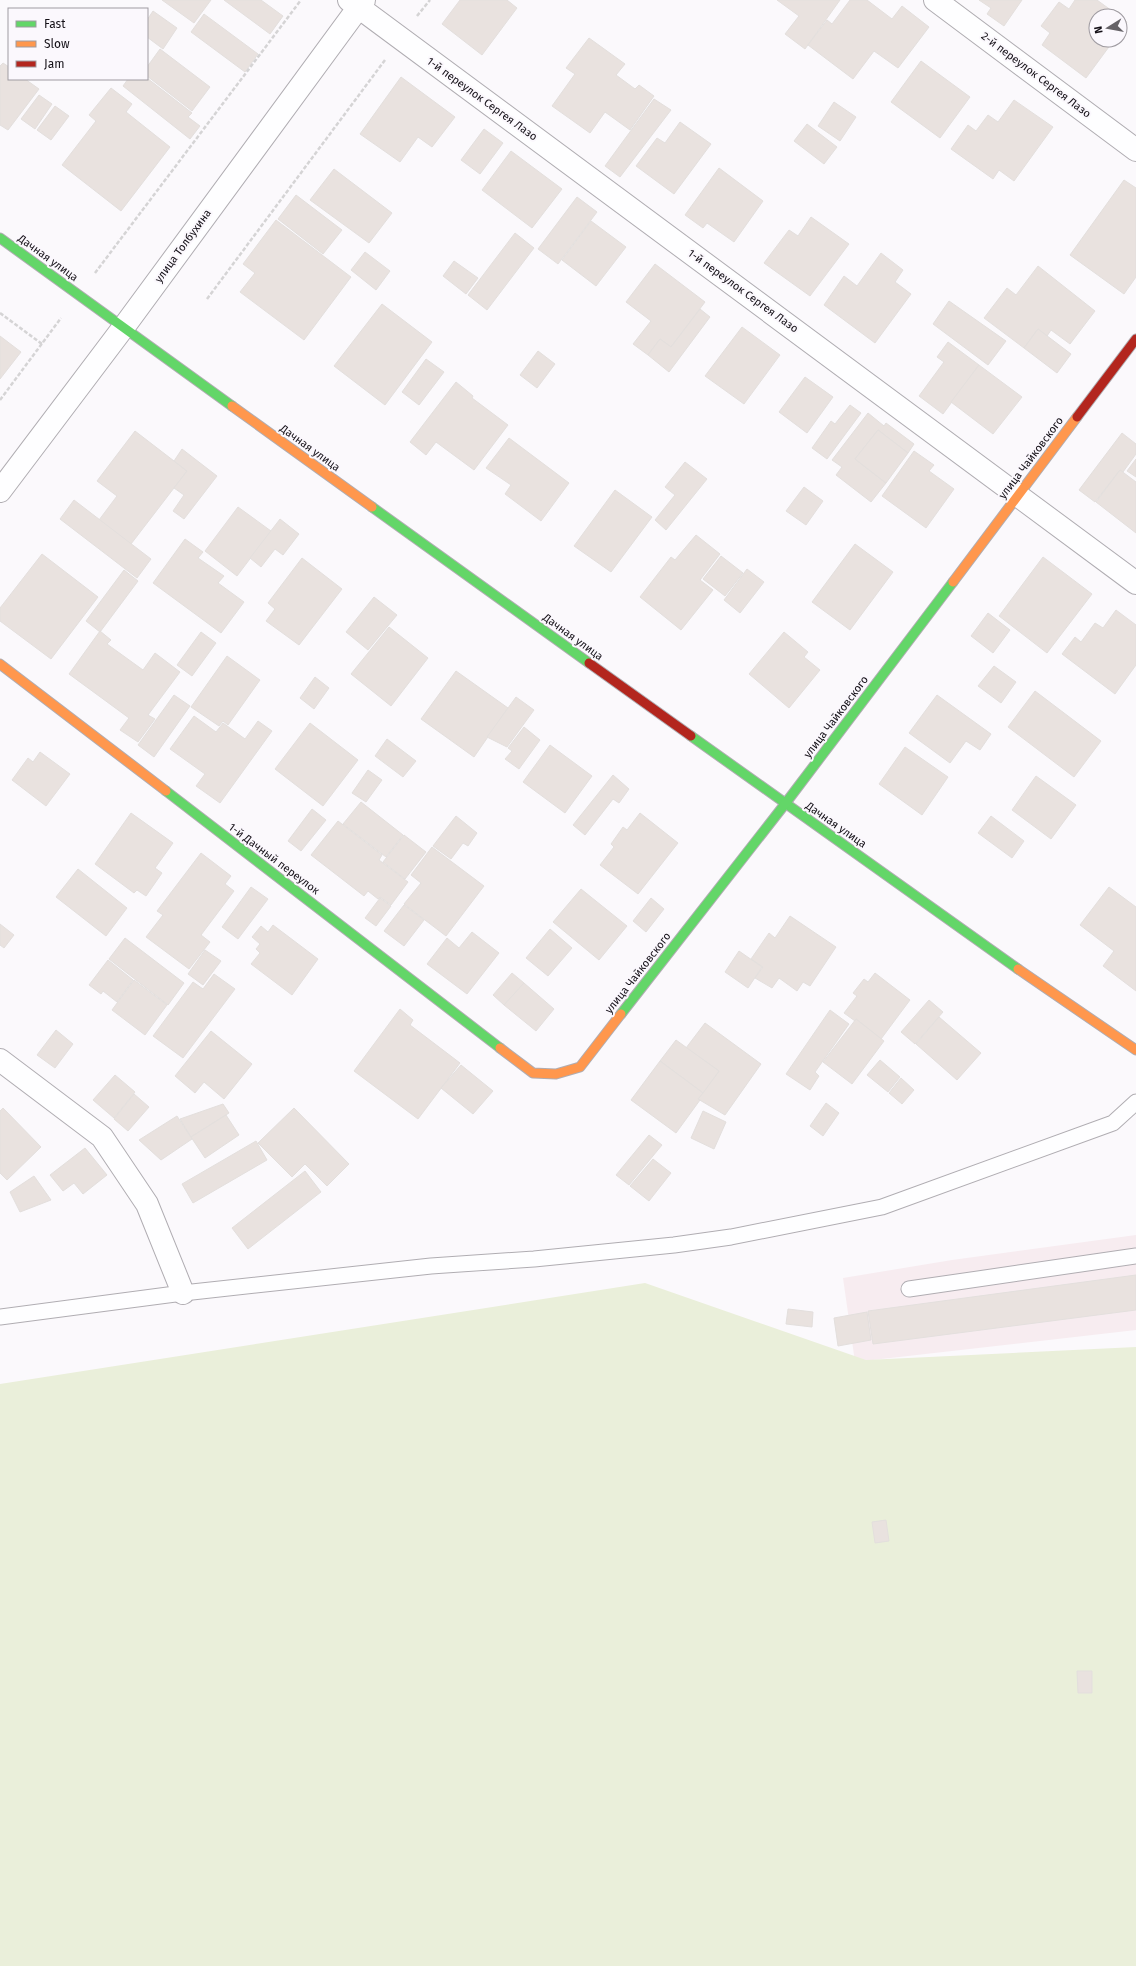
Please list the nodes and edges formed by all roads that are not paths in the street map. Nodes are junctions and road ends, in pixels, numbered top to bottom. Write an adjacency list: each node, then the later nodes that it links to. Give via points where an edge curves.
1 (935, 0): 3 (street, 2-й переулок Сергея Лазо)
2 (357, 2): 5 (street, улица Толбухина); 8 (street, 1-й переулок Сергея Лазо, via 401,39)
3 (1136, 150)
4 (0, 238): 5 (street, Дачная улица)
5 (123, 328): 7 (street, улица Толбухина); 11 (street, Дачная улица)
6 (1136, 339): 8 (street, улица Чайковского)
7 (0, 491)
8 (1019, 495): 9 (street, 1-й переулок Сергея Лазо); 11 (street, улица Чайковского)
9 (1136, 583)
10 (0, 664): 14 (street, 1-й Дачный переулок)
11 (785, 804): 12 (street, Дачная улица, via 1081,1014); 14 (street, улица Чайковского, via 580,1067 556,1074)
12 (1136, 1050)
13 (0, 1060): 18 (street, via 102,1137 147,1204)
14 (533, 1073)
15 (1136, 1102): 18 (lane, via 1113,1123 882,1207 731,1237 674,1245 431,1266)
16 (1136, 1256): 17 (lane)
17 (908, 1289)
18 (183, 1293): 19 (lane)
19 (0, 1317)

